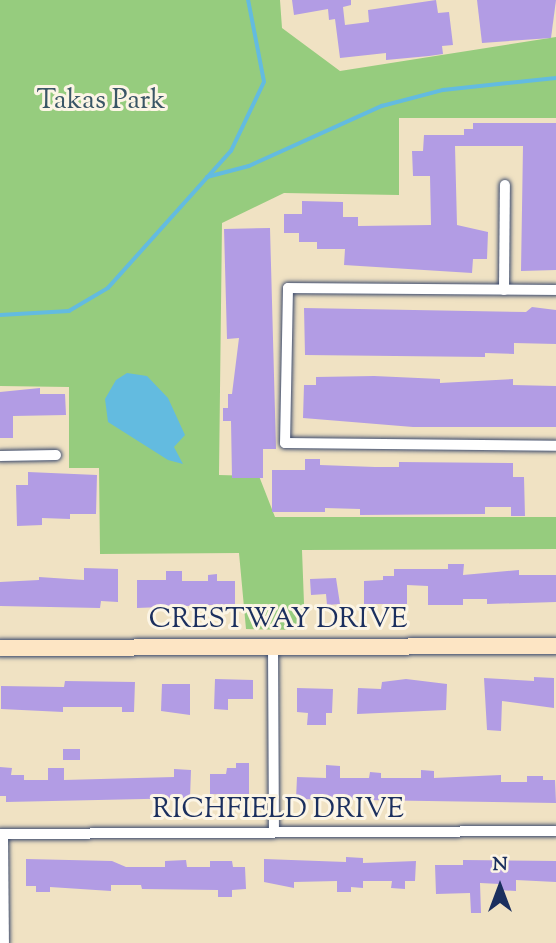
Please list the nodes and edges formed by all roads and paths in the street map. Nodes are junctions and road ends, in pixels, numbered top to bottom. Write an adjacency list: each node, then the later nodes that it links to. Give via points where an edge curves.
1 (505, 185): 2 (street)
2 (504, 290): 3 (street); 4 (street, via 288,288 285,443)
3 (556, 290)
4 (556, 446)
5 (56, 455): 6 (street)
6 (0, 456)
7 (556, 646): 8 (main road, CRESTWAY DRIVE)
8 (274, 647): 9 (main road, CRESTWAY DRIVE); 11 (street)
9 (0, 648)
10 (556, 831): 11 (street, RICHFIELD DRIVE)
11 (274, 832): 12 (street, RICHFIELD DRIVE)
12 (2, 834): 13 (street)
13 (4, 943)

